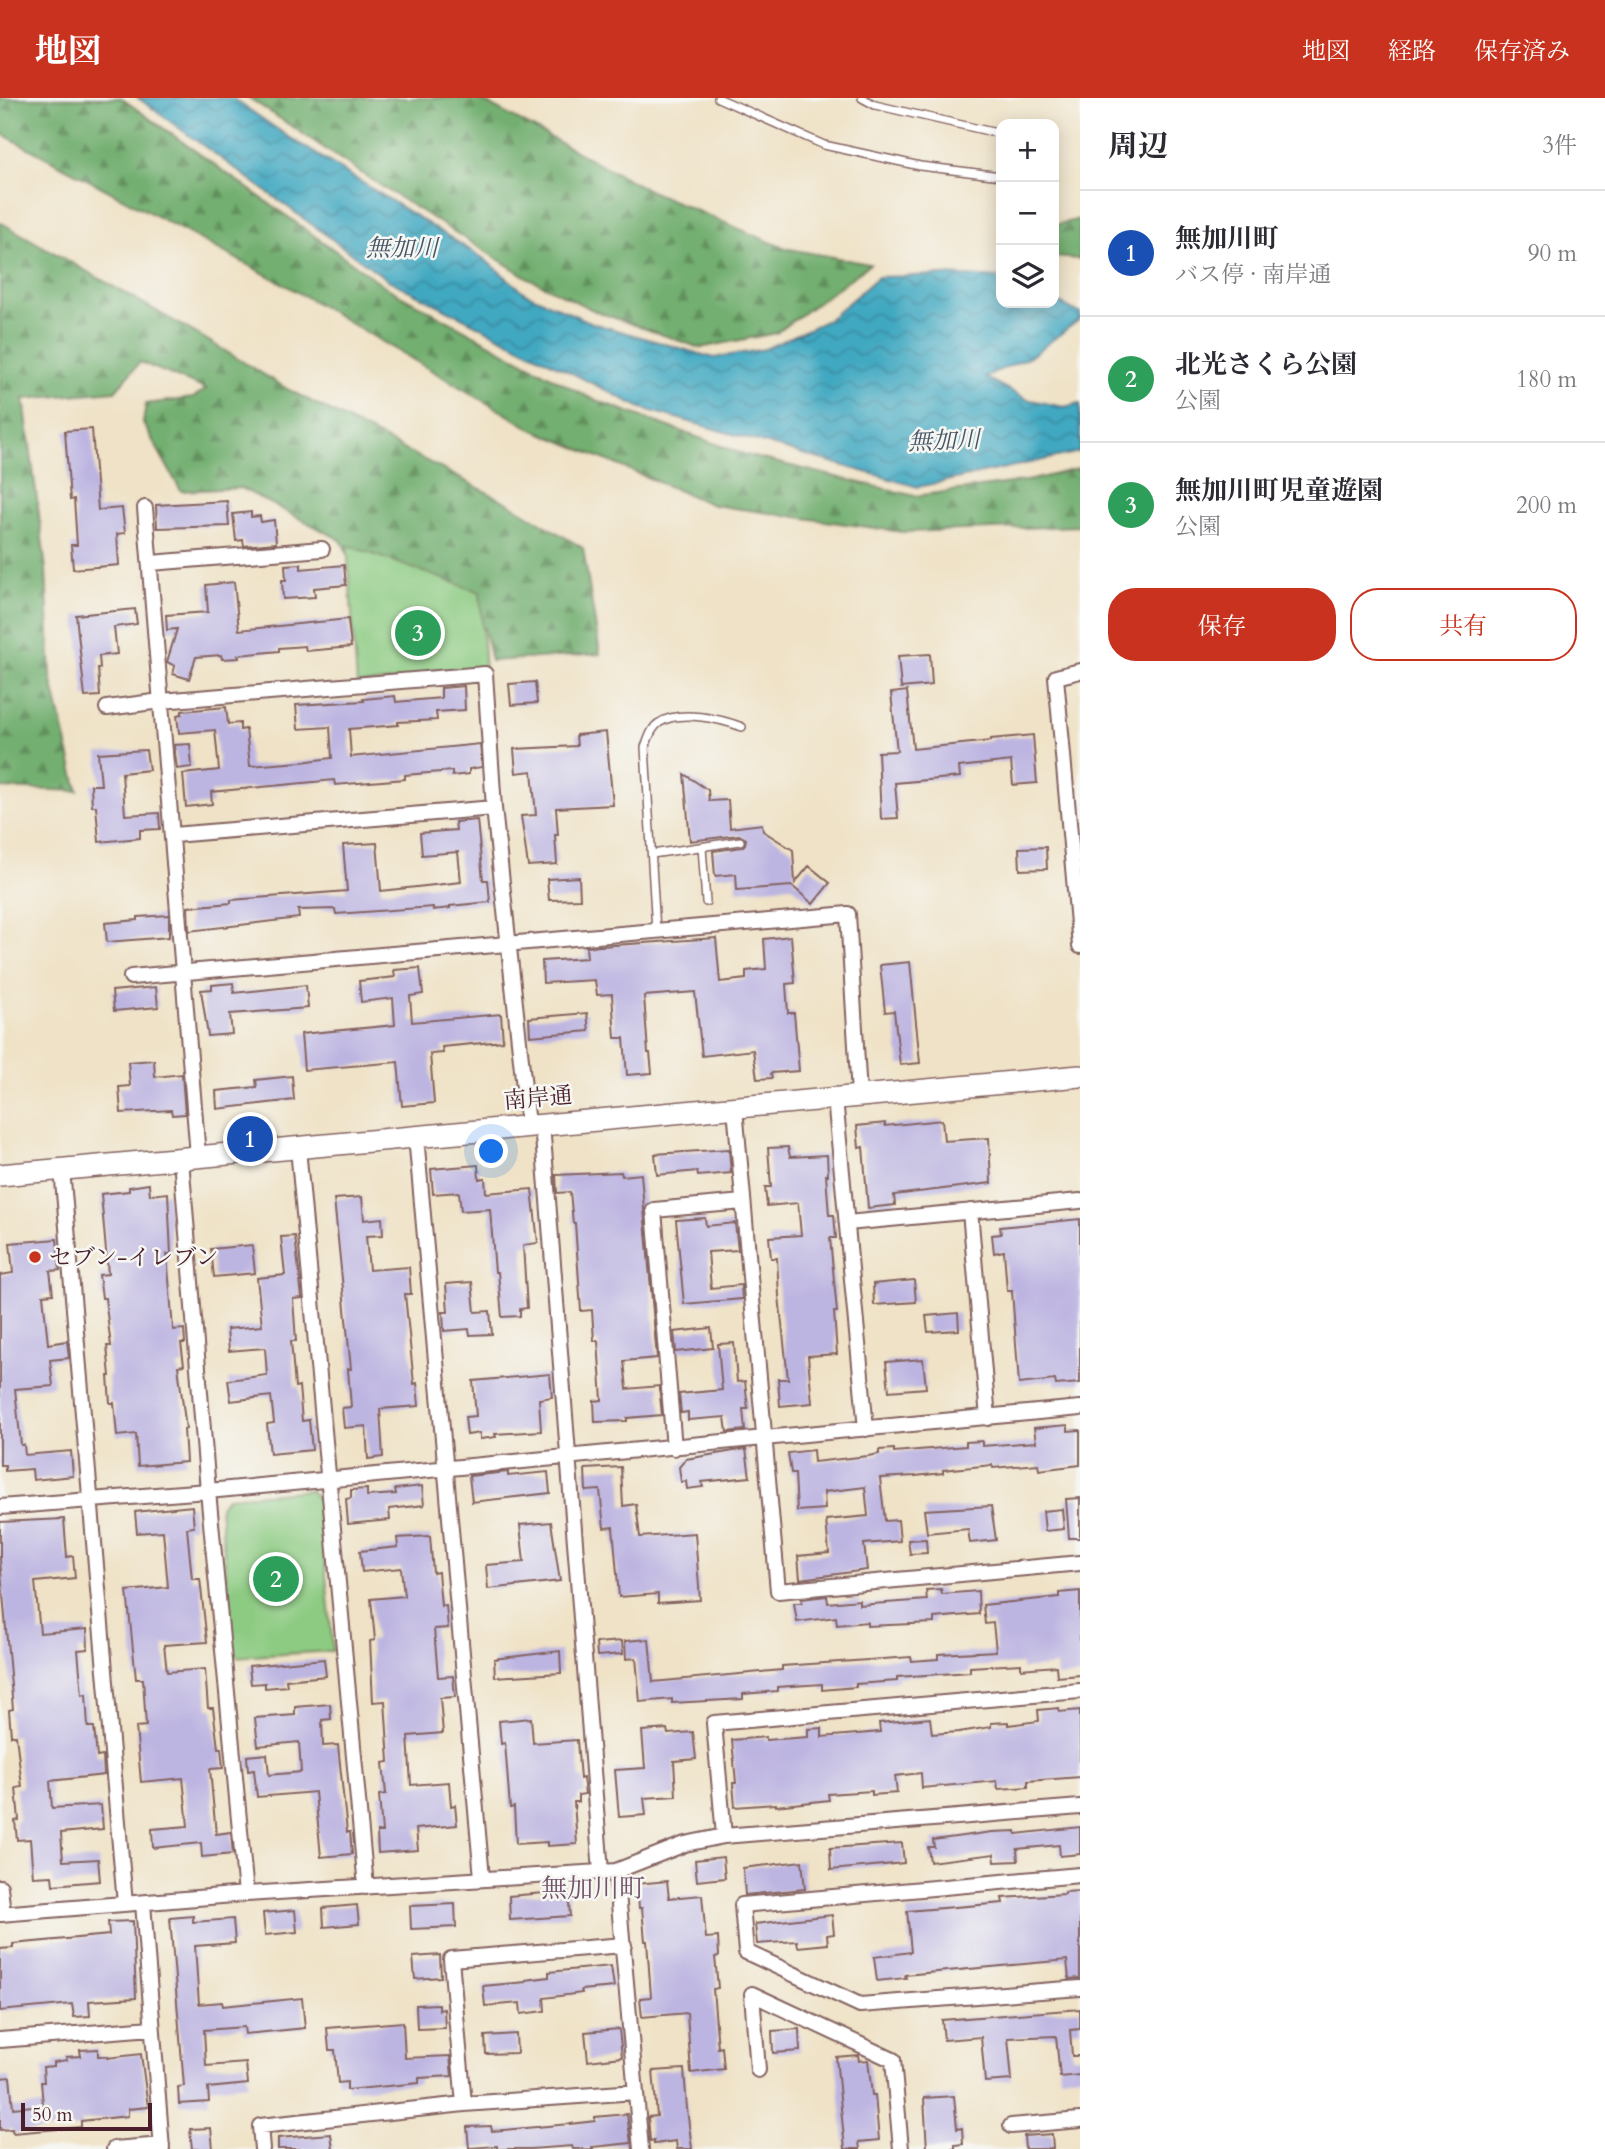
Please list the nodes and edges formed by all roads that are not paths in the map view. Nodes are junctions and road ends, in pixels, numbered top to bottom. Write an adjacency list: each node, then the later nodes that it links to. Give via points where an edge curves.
1 (718, 98): 4 (lane, via 824,145 920,166)
2 (862, 98): 3 (lane, via 875,105)
3 (996, 133)
4 (996, 175)
5 (145, 508): 7 (street)
6 (322, 549): 7 (street)
7 (151, 563): 9 (street)
8 (1080, 671): 20 (street, via 1056,677)
9 (161, 701): 10 (street); 12 (street, via 485,674); 13 (street)
10 (107, 708)
11 (742, 727): 16 (lane, via 688,715 661,721 651,731 645,747)
12 (494, 808): 13 (street); 19 (street)
13 (173, 835): 21 (street)
14 (740, 841): 15 (lane)
15 (702, 847): 16 (lane); 17 (lane)
16 (652, 854): 18 (lane)
17 (706, 902)
18 (656, 932): 19 (street); 24 (street, via 848,914)
19 (508, 945): 21 (street); 27 (street)
20 (1080, 946)
21 (183, 973): 22 (street); 30 (street)
22 (131, 978)
23 (1080, 1076): 24 (main road, 南岸通)
24 (859, 1095): 25 (main road, 南岸通)
25 (835, 1098): 26 (main road, 南岸通); 36 (street)
26 (735, 1108): 27 (main road, 南岸通); 34 (street)
27 (535, 1124): 28 (main road, 南岸通); 42 (street)
28 (416, 1136): 29 (main road, 南岸通); 43 (street)
29 (298, 1148): 30 (main road, 南岸通); 44 (street)
30 (190, 1157): 31 (main road, 南岸通); 45 (street)
31 (62, 1169): 32 (main road, 南岸通); 46 (street)
32 (0, 1175)
33 (1080, 1201): 35 (street)
34 (743, 1202): 40 (street); 41 (street, via 654,1210)
35 (970, 1211): 36 (street); 38 (street)
36 (847, 1223): 39 (street)
37 (1080, 1408): 38 (street)
38 (988, 1418): 39 (street)
39 (866, 1429): 40 (street)
40 (764, 1440): 41 (street); 48 (street, via 778,1591)
41 (674, 1448): 42 (street)
42 (568, 1457): 43 (street); 52 (street)
43 (447, 1468): 44 (street); 54 (street)
44 (330, 1479): 45 (street); 56 (street)
45 (208, 1491): 46 (street); 57 (street)
46 (92, 1500): 47 (street); 59 (street)
47 (0, 1507)
48 (1080, 1563)
49 (1080, 1691): 51 (street, via 715,1723)
50 (1080, 1807): 51 (street)
51 (724, 1836): 52 (street, via 685,1844)
52 (609, 1871): 54 (street); 61 (street)
53 (1080, 1875): 62 (street, via 741,1905 746,1952 860,2005)
54 (482, 1878): 56 (street)
55 (0, 1887): 60 (street)
56 (366, 1887): 57 (street)
57 (246, 1894): 58 (street)
58 (143, 1903): 59 (street); 63 (street)
59 (125, 1904): 60 (street)
60 (1, 1914)
61 (624, 1945): 66 (street); 67 (street, via 451,1959)
62 (1080, 1988)
63 (152, 2028): 64 (street); 70 (street)
64 (0, 2040)
65 (758, 2070): 74 (street, via 752,1994 893,2060)
66 (636, 2092): 67 (street); 73 (street)
67 (464, 2104): 72 (street, via 260,2126)
68 (1080, 2120): 69 (street)
69 (1011, 2126)
70 (162, 2147): 71 (street)
71 (114, 2149)
72 (262, 2149)
73 (641, 2149)
74 (901, 2149)

